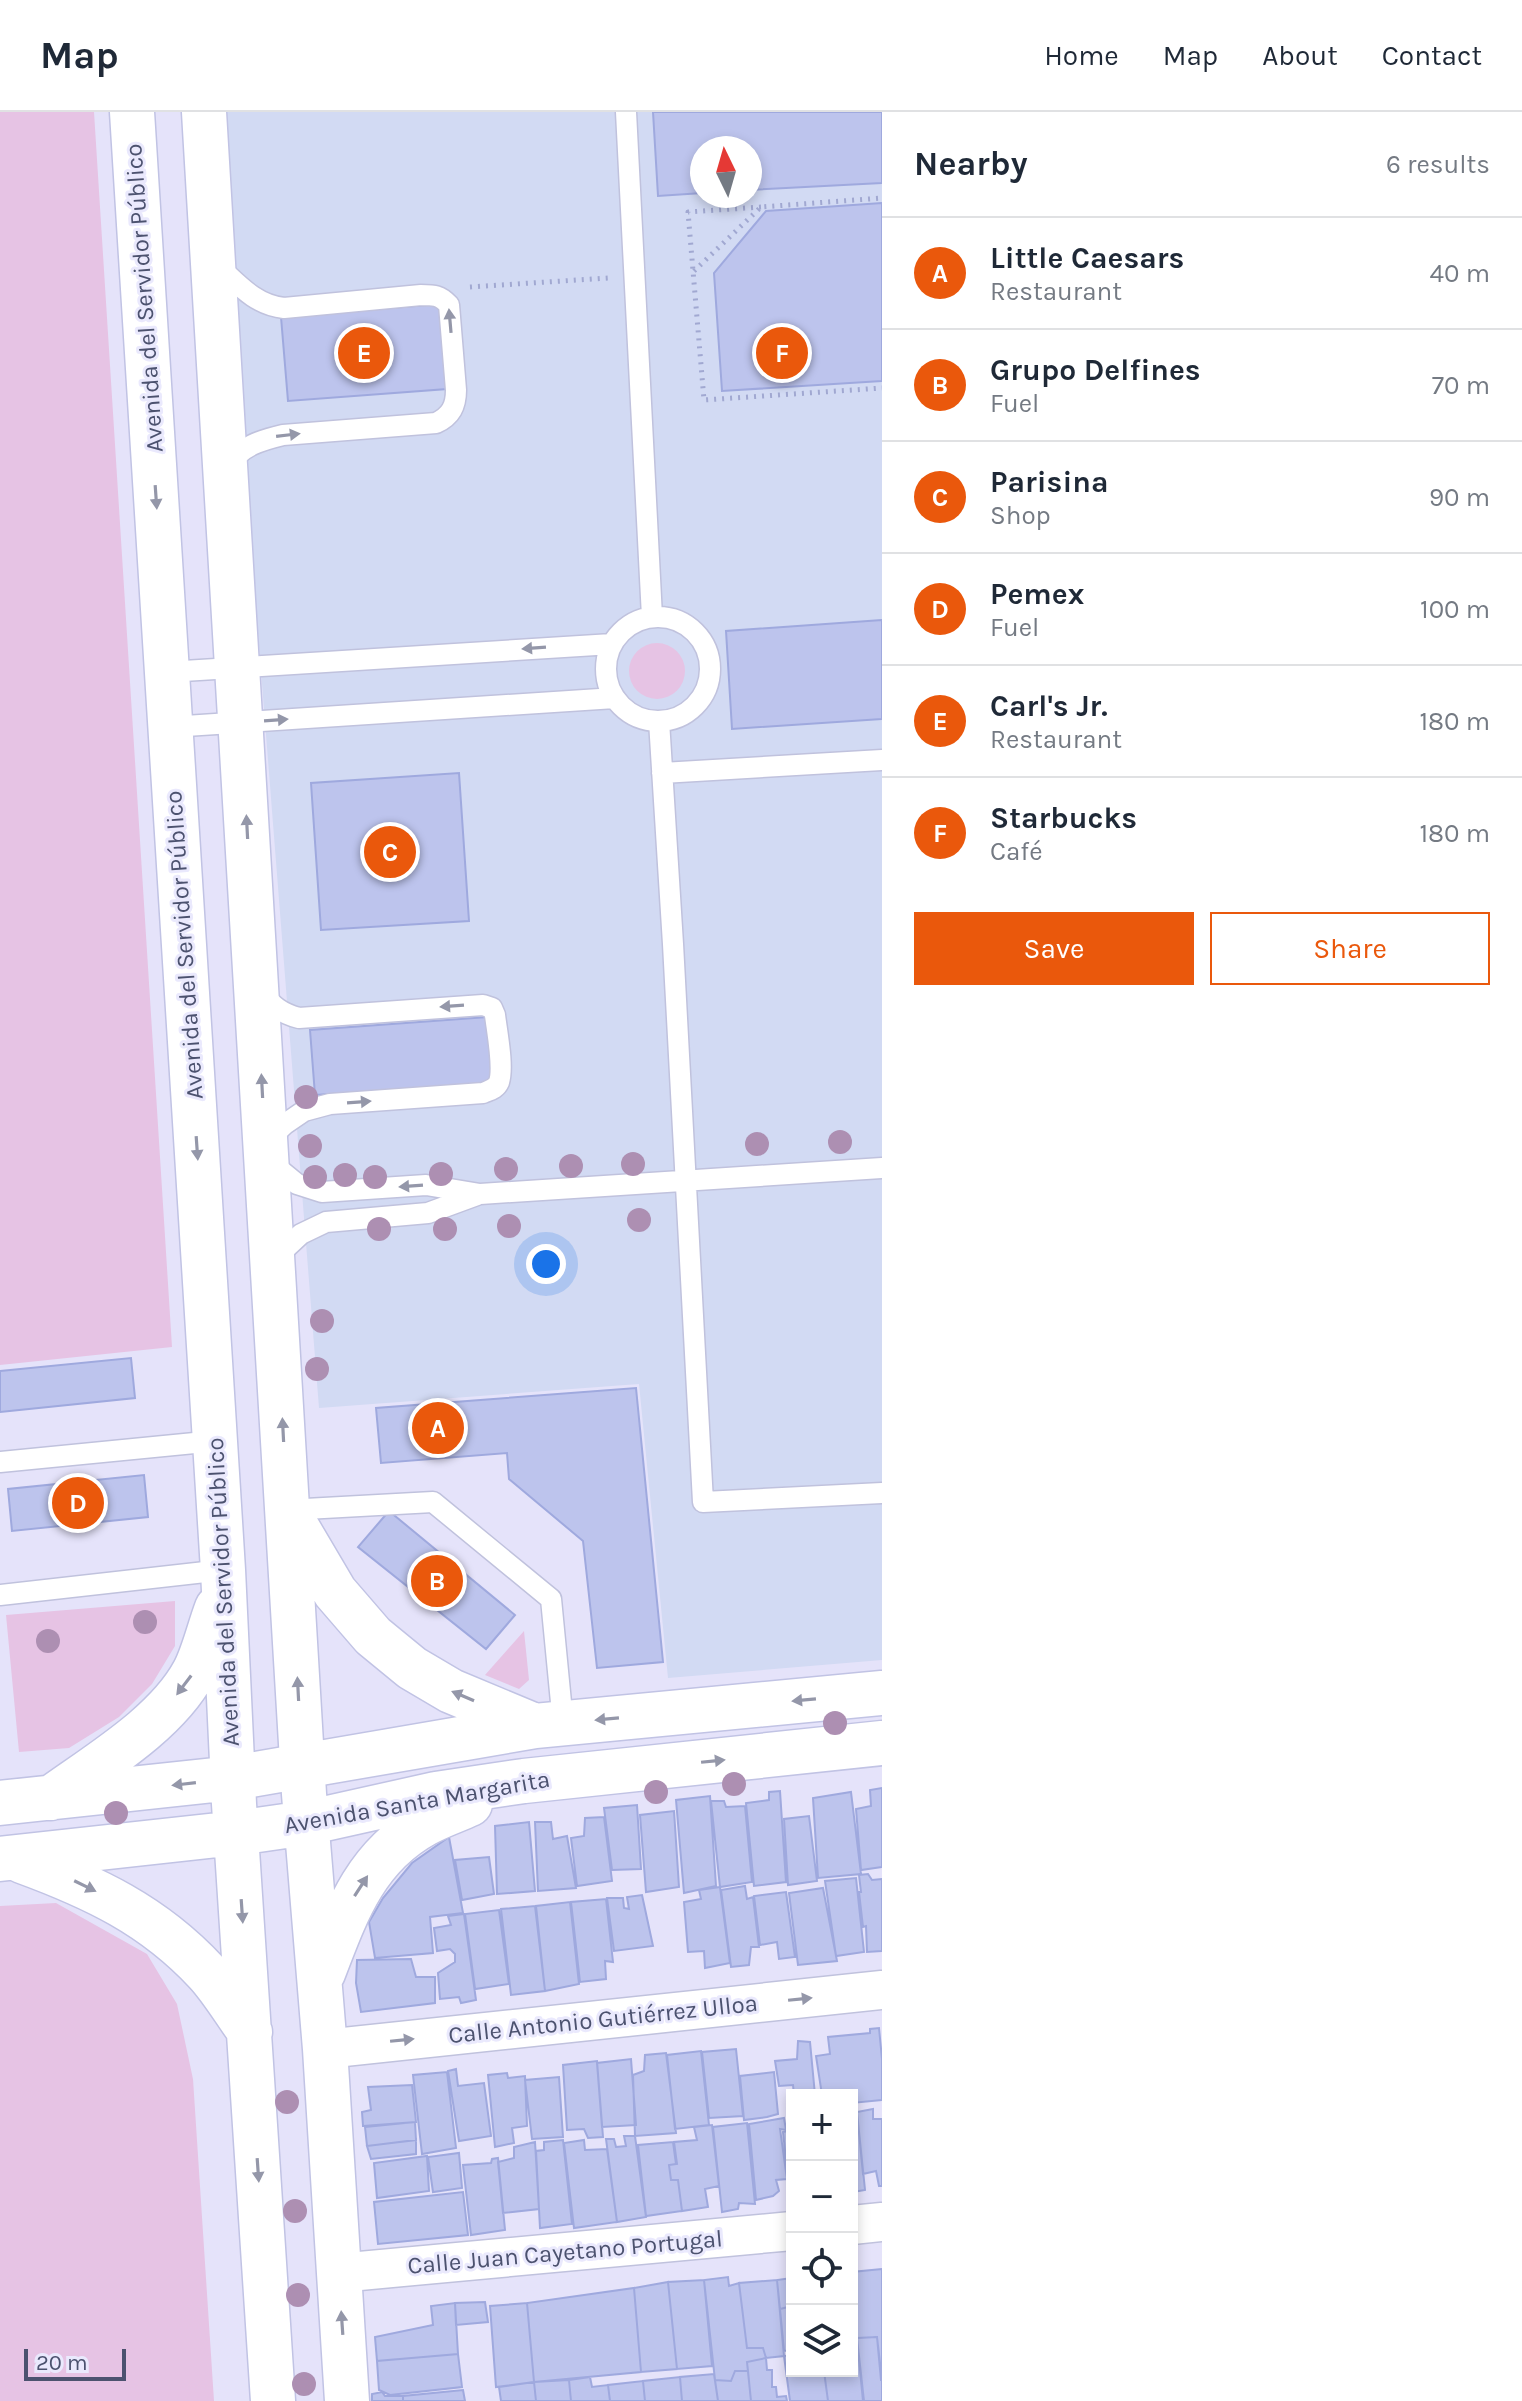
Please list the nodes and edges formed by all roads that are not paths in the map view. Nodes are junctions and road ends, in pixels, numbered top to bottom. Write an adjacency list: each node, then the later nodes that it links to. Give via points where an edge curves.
1 (132, 112): 9 (main road, Avenida del Servidor Público, one-way to 9)
2 (204, 112): 4 (main road)
3 (626, 112): 6 (lane)
4 (213, 261): 5 (main road); 5 (lane, one-way to 4, via 242,451 283,435 436,423 452,411 456,390 449,305 443,298 421,295 270,307)
5 (225, 473): 8 (main road)
6 (652, 617): 7 (lane, via 623,629); 11 (lane, via 688,626 709,653 711,670 700,702 686,714)
7 (612, 644): 8 (lane, one-way to 8); 10 (lane, via 606,676)
8 (237, 667): 9 (lane); 12 (main road)
9 (167, 672): 13 (main road, Avenida del Servidor Público)
10 (615, 698): 11 (lane, via 636,717); 12 (lane, one-way to 10)
11 (659, 721): 15 (lane)
12 (240, 722): 13 (lane); 16 (main road, one-way to 12)
13 (170, 727): 22 (main road, Avenida del Servidor Público, one-way to 22)
14 (882, 760): 15 (lane)
15 (662, 773): 19 (lane)
16 (256, 986): 17 (main road, one-way to 16); 17 (lane, one-way to 16, via 285,1124 304,1111 330,1104 483,1093 499,1082 500,1071 492,1008 299,1018 283,1014)
17 (266, 1151): 20 (lane, one-way to 17, via 426,1185 322,1192 297,1184); 21 (main road)
18 (882, 1168): 19 (lane)
19 (685, 1182): 20 (lane); 24 (lane, via 703,1502)
20 (480, 1194): 21 (lane, via 428,1213 326,1222 301,1234)
21 (273, 1261): 25 (main road, one-way to 21)
22 (215, 1441): 23 (lane); 26 (main road, Avenida del Servidor Público)
23 (0, 1462)
24 (882, 1493)
25 (287, 1510): 29 (main road, one-way to 25, via 451,1691 412,1668 373,1636 335,1592); 29 (lane, via 433,1502 551,1599); 31 (main road, one-way to 25)
26 (224, 1578): 27 (lane); 32 (main road, Avenida del Servidor Público); 34 (main road, one-way to 34, via 194,1672 165,1711)
27 (0, 1595)
28 (882, 1693): 29 (main road, one-way to 29)
29 (549, 1724): 31 (main road)
30 (882, 1743): 33 (main road, Avenida Santa Margarita, one-way to 30)
31 (303, 1767): 32 (main road); 36 (main road)
32 (233, 1778): 34 (main road, one-way to 34); 37 (main road, Avenida del Servidor Público)
33 (524, 1781): 36 (main road, Avenida Santa Margarita); 39 (main road, one-way to 33, via 357,1891 384,1854 424,1824)
34 (49, 1799): 35 (main road)
35 (0, 1803)
36 (306, 1823): 37 (main road, Avenida Santa Margarita); 39 (main road)
37 (236, 1833): 38 (main road, Avenida Santa Margarita); 41 (main road, Avenida del Servidor Público, one-way to 41)
38 (6, 1858): 41 (main road, one-way to 41, via 91,1888 173,1939 208,1973)
39 (320, 1983): 42 (main road)
40 (882, 1990): 42 (street, Calle Antonio Gutiérrez Ulloa, one-way to 40)
41 (250, 2032): 47 (main road, Avenida del Servidor Público, one-way to 47)
42 (325, 2049): 46 (main road)
43 (882, 2222): 44 (street)
44 (858, 2224)
45 (786, 2232): 46 (street, Calle Juan Cayetano Portugal)
46 (338, 2273): 48 (main road, one-way to 46)
47 (273, 2401)
48 (347, 2401)

